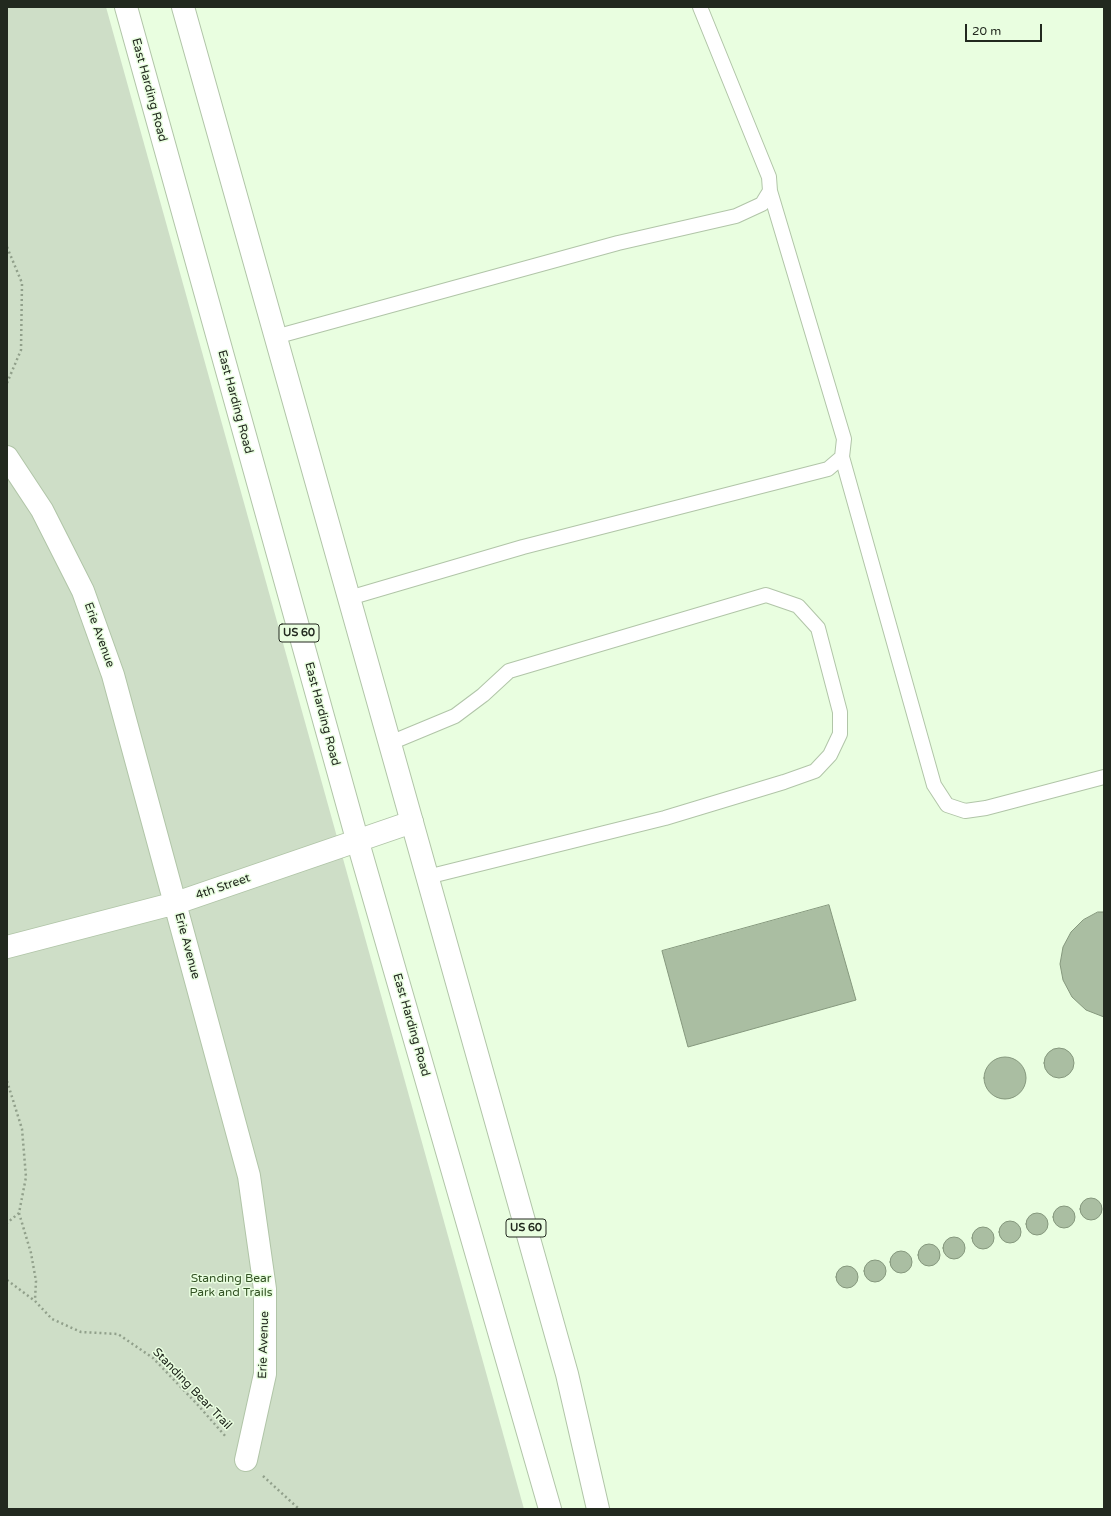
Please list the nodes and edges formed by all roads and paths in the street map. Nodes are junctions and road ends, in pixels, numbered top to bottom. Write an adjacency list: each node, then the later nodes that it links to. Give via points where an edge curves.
1 (126, 7): 14 (main road, East Harding Road / US 60)
2 (183, 7): 6 (main road, US 60)
3 (700, 7): 4 (lane, via 768,177)
4 (770, 191): 6 (lane, via 762,204 736,216 618,243); 9 (lane, via 844,439)
5 (7, 247): 7 (path, via 22,283 21,350)
6 (276, 337): 10 (main road, US 60)
7 (7, 383)
8 (7, 457): 16 (main road, Erie Avenue, via 42,510 83,591 113,675)
9 (842, 457): 10 (lane, via 828,469 523,547); 12 (lane, via 934,785 947,805 965,811 986,808)
10 (349, 598): 11 (main road, US 60)
11 (390, 743): 13 (main road, US 60); 15 (lane, via 455,716 509,671 766,595 798,606 818,628 840,712 840,734 830,755 815,771 665,818)
12 (1104, 777)
13 (412, 822): 14 (main road, 4th Street); 15 (main road, US 60)
14 (357, 840): 16 (main road, 4th Street); 25 (main road, East Harding Road / US 60)
15 (427, 877): 26 (main road, US 60, via 567,1374)
16 (176, 903): 17 (main road, 4th Street); 23 (main road, Erie Avenue, via 249,1176 265,1289 265,1374)
17 (7, 947)
18 (7, 1081): 19 (path, via 22,1129 26,1178)
19 (19, 1214): 20 (path); 22 (path, via 36,1280)
20 (7, 1223)
21 (7, 1280): 22 (path, Standing Bear Trail)
22 (35, 1301): 23 (path, Standing Bear Trail, via 52,1319 81,1332 118,1334 153,1358)
23 (246, 1460): 24 (path, Standing Bear Trail)
24 (299, 1509)
25 (550, 1509)
26 (598, 1509)

